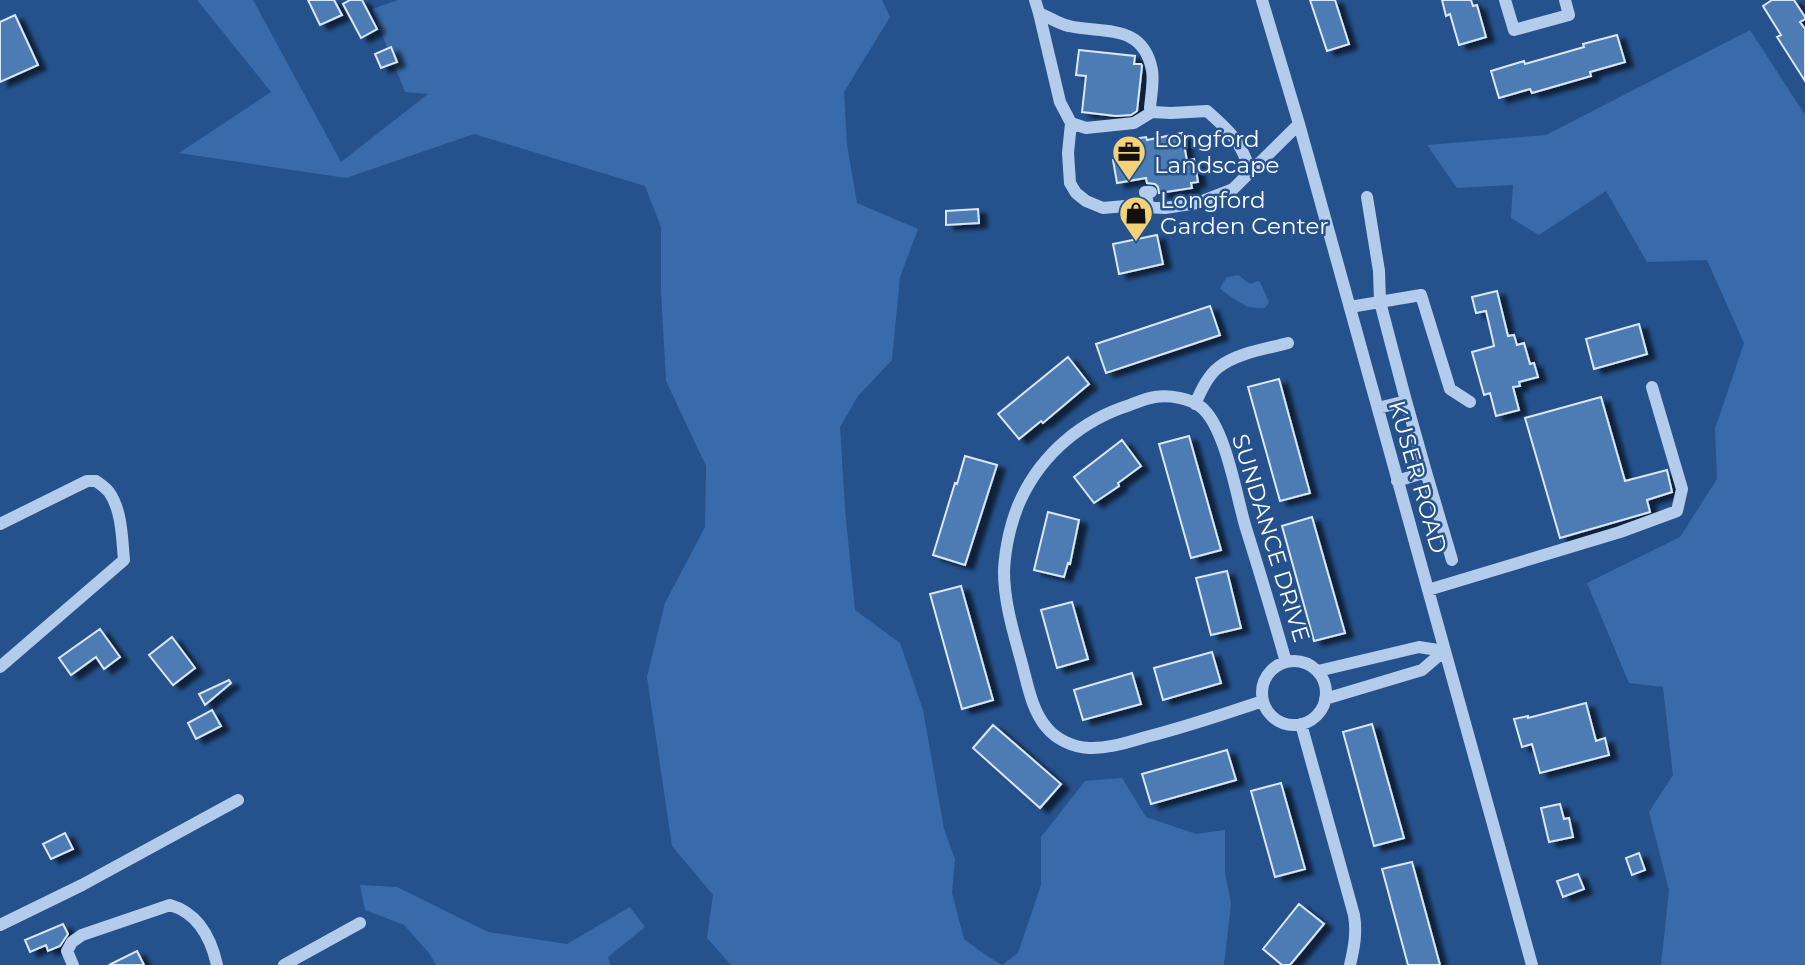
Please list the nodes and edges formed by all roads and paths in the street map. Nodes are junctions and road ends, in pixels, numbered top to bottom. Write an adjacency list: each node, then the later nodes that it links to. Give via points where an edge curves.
1 (1035, 0): 5 (street)
2 (1262, 0): 8 (street, KUSER ROAD)
3 (1506, 0): 4 (street, via 1514,30 1569,15)
4 (1565, 0)
5 (1040, 13): 6 (street, via 1067,26 1135,39 1152,70); 7 (street, via 1060,102)
6 (1152, 111): 7 (street, via 1134,123 1086,128); 9 (street, via 1207,111 1231,132)
7 (1071, 123): 12 (street, via 1070,183 1076,193 1103,208)
8 (1299, 124): 9 (street); 14 (street, KUSER ROAD)
9 (1251, 172): 12 (street, via 1233,189 1197,203)
10 (1151, 192): 12 (street, via 1145,192)
11 (1367, 197): 13 (street)
12 (1149, 208)
13 (1380, 302): 14 (street); 17 (street); 18 (street, via 1421,295 1450,389)
14 (1350, 307): 20 (street, KUSER ROAD)
15 (1288, 343): 19 (street, via 1241,356 1218,368)
16 (1652, 387): 25 (street, via 1682,489 1677,511)
17 (1406, 401): 20 (street); 21 (street)
18 (1470, 402)
19 (1195, 404): 27 (street, SUNDANCE DRIVE, via 1208,415 1224,448); 31 (street, via 1155,397 1114,410 1072,434 1045,462 1020,501 1008,541 1004,571 1010,626 1037,712 1045,726 1073,745 1089,748 1129,742)
20 (1378, 408): 22 (street, KUSER ROAD)
21 (1426, 472): 22 (street); 24 (street)
22 (1397, 481): 25 (street, KUSER ROAD)
23 (0, 524): 28 (street, via 87,481 96,481 110,494 124,560)
24 (1452, 560)
25 (1428, 590): 26 (street, KUSER ROAD)
26 (1444, 651): 29 (street, SUNDANCE DRIVE, via 1419,647); 30 (street, via 1422,670); 40 (street, KUSER ROAD)
27 (1286, 662): 29 (street, SUNDANCE DRIVE, via 1303,662); 31 (street, SUNDANCE DRIVE, via 1266,676)
28 (0, 667)
29 (1318, 671): 30 (street, SUNDANCE DRIVE, via 1325,684)
30 (1325, 699): 32 (street, via 1317,716)
31 (1263, 701): 32 (street, via 1274,718)
32 (1301, 724): 39 (street, via 1354,915)
33 (238, 800): 35 (street)
34 (360, 923): 38 (street)
35 (0, 925)
36 (73, 965): 37 (street, via 67,951 82,935 170,905 185,909 203,930 213,946)
37 (216, 965)
38 (284, 965)
39 (1350, 965)
40 (1532, 965)

